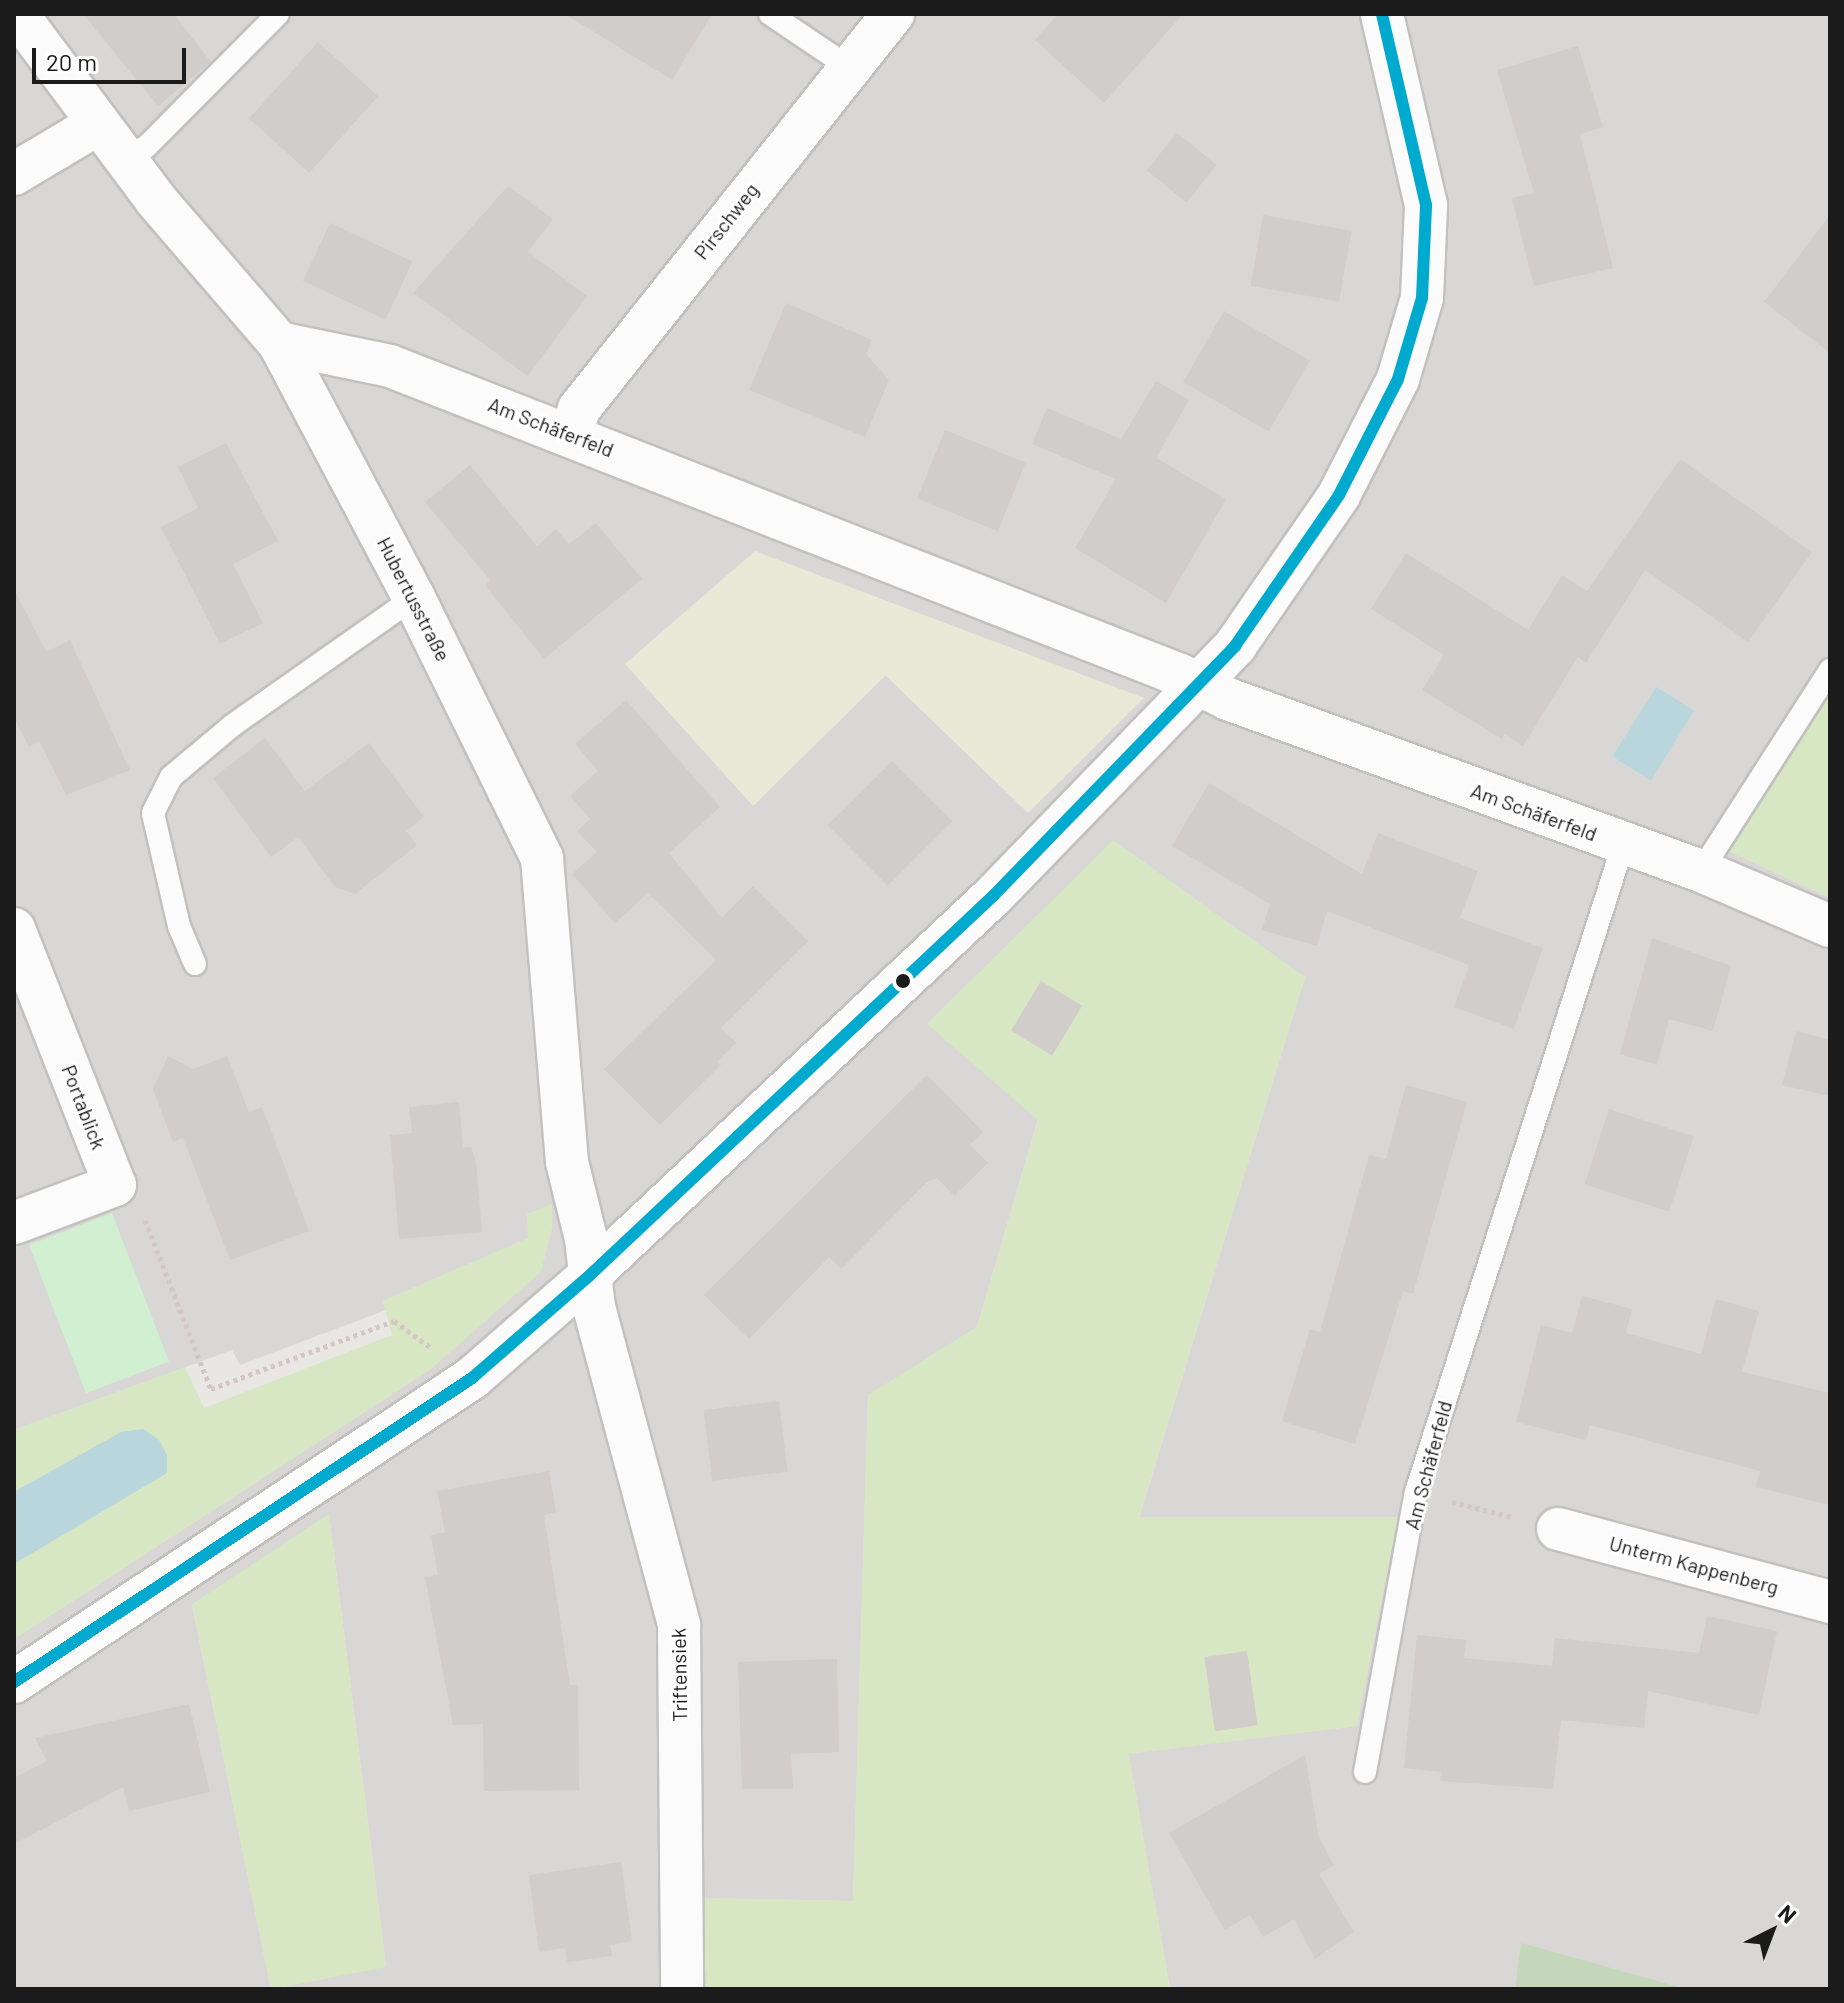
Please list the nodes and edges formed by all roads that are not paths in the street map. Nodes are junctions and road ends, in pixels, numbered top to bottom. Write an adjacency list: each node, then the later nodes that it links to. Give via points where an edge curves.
1 (17, 14): 7 (street, Hubertusstraße)
2 (278, 14): 8 (lane, via 146,147)
3 (770, 14): 6 (lane)
4 (893, 14): 6 (street, Pirschweg)
5 (1382, 14): 14 (street, via 1426,205 1422,298 1398,379 1339,495 1283,581)
6 (847, 66): 11 (street, Pirschweg, via 579,409)
7 (98, 124): 8 (street, Hubertusstraße); 9 (street)
8 (124, 158): 10 (street, Hubertusstraße)
9 (14, 174)
10 (279, 343): 11 (street, Am Schäferfeld, via 390,366); 12 (street, Hubertusstraße)
11 (571, 435): 14 (street, Am Schäferfeld)
12 (414, 598): 19 (lane, via 233,725 171,777 153,813 179,926); 21 (street, Hubertusstraße, via 542,858 567,1162 586,1239)
13 (1830, 670): 16 (lane)
14 (1201, 685): 15 (street, Am Schäferfeld); 21 (street, via 994,895)
15 (1623, 845): 16 (street, Am Schäferfeld); 25 (lane, Am Schäferfeld, via 1416,1492)
16 (1701, 871): 17 (street, Am Schäferfeld)
17 (1830, 926)
18 (14, 929): 20 (street, Portablick, via 115,1185)
19 (195, 964)
20 (14, 1223)
21 (589, 1276): 24 (street, via 472,1378); 26 (street, Triftensiek, via 679,1625)
22 (1558, 1529): 23 (street, Unterm Kappenberg)
23 (1830, 1602)
24 (14, 1682)
25 (1365, 1772)
26 (682, 1989)

